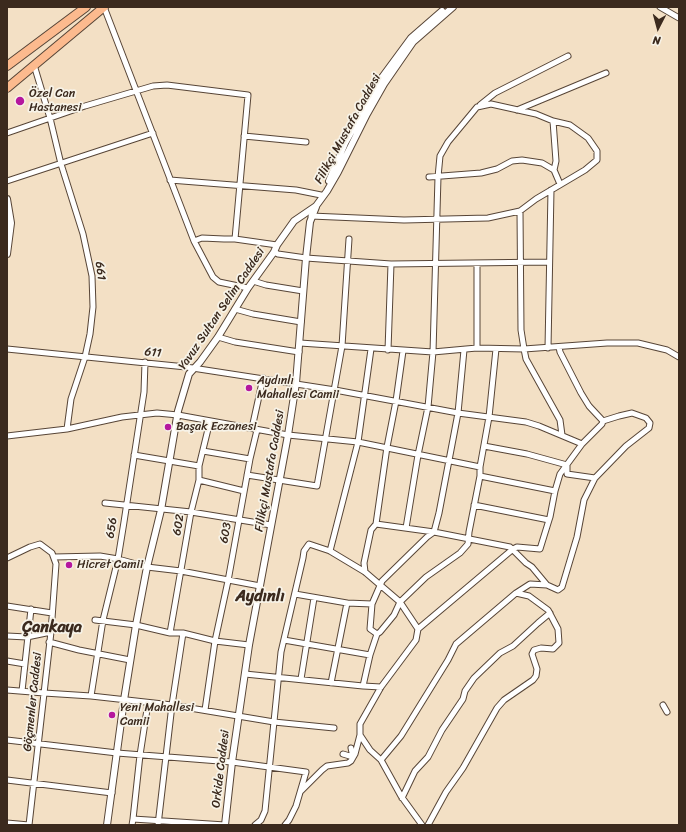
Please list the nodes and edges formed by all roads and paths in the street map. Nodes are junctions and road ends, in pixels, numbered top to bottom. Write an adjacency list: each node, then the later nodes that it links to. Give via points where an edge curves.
1 (86, 7): 10 (highway)
2 (104, 7): 9 (highway); 13 (street)
3 (446, 7): 7 (street)
4 (453, 7): 7 (street)
5 (660, 7): 6 (street)
6 (679, 18)
7 (412, 40): 31 (street, Filikçi Mustafa Caddesi, via 384,76 345,143); 33 (street, Filikçi Mustafa Caddesi, via 384,84 338,172)
8 (568, 56): 14 (street, via 495,93)
9 (34, 65): 12 (highway); 16 (street, 661)
10 (7, 66)
11 (606, 73): 15 (street)
12 (7, 88)
13 (136, 90): 16 (street); 19 (street); 20 (street, via 167,85 248,95)
14 (478, 107): 15 (street, via 491,104); 25 (street, via 445,147 440,156)
15 (516, 110): 17 (street)
16 (50, 118): 18 (street); 22 (street, 661)
17 (554, 121): 23 (street); 28 (street, via 570,125 588,138 597,151 598,160)
18 (7, 133)
19 (153, 133): 22 (street); 26 (street)
20 (244, 136): 21 (street); 29 (street)
21 (306, 142)
22 (61, 164): 27 (street); 71 (street, 661, via 83,234 92,276 93,307)
23 (554, 170): 25 (street, via 542,163 522,160 481,173); 28 (street)
24 (429, 177): 25 (street)
25 (438, 177): 36 (street)
26 (170, 180): 29 (street); 40 (street)
27 (7, 181)
28 (560, 184): 30 (street)
29 (239, 185): 31 (street); 38 (street)
30 (550, 190): 34 (street); 47 (street)
31 (321, 195): 33 (street, Filikçi Mustafa Caddesi)
32 (7, 199): 37 (street)
33 (316, 206): 35 (street, Filikçi Mustafa Caddesi); 41 (street, Yavuz Sultan Selim Caddesi, via 294,221)
34 (520, 211): 36 (street, via 488,218); 46 (street)
35 (311, 216): 36 (street, via 383,220); 44 (street, Filikçi Mustafa Caddesi)
36 (437, 218): 50 (street)
37 (9, 224): 43 (street)
38 (235, 239): 40 (street, via 202,238); 41 (street)
39 (349, 239): 45 (street)
40 (194, 241): 52 (street, via 219,282)
41 (277, 245): 42 (street, Yavuz Sultan Selim Caddesi)
42 (274, 252): 44 (street); 51 (street, Yavuz Sultan Selim Caddesi)
43 (7, 254)
44 (306, 258): 45 (street); 53 (street, Filikçi Mustafa Caddesi)
45 (348, 261): 49 (street); 58 (street)
46 (520, 262): 47 (street); 48 (street); 62 (street, via 521,330)
47 (549, 262): 63 (street)
48 (477, 263): 50 (street); 60 (street)
49 (391, 264): 50 (street); 66 (street)
50 (435, 264): 70 (street)
51 (253, 282): 52 (street, Yavuz Sultan Selim Caddesi); 53 (street)
52 (248, 288): 54 (street, Yavuz Sultan Selim Caddesi)
53 (303, 291): 55 (street, Filikçi Mustafa Caddesi)
54 (235, 309): 55 (street); 56 (street, Yavuz Sultan Selim Caddesi)
55 (301, 322): 57 (street, Filikçi Mustafa Caddesi)
56 (218, 337): 69 (street, via 234,342); 74 (street, Yavuz Sultan Selim Caddesi)
57 (300, 343): 58 (street); 69 (street, Filikçi Mustafa Caddesi)
58 (342, 346): 65 (street); 77 (street)
59 (559, 347): 63 (street); 72 (street, via 638,343 667,350); 86 (street, via 581,393)
60 (476, 348): 61 (street); 67 (street)
61 (496, 348): 62 (street); 84 (street)
62 (524, 348): 63 (street); 91 (street, via 526,359 560,420)
63 (548, 348)
64 (7, 349): 71 (street, 611)
65 (371, 349): 66 (street); 78 (street)
66 (388, 350): 68 (street)
67 (464, 350): 70 (street); 81 (street)
68 (403, 351): 70 (street); 79 (street)
69 (299, 352): 76 (street, Filikçi Mustafa Caddesi)
70 (433, 352): 80 (street)
71 (85, 357): 73 (street, 611); 87 (street, 661, via 71,399)
72 (679, 357)
73 (145, 362): 74 (street, 611); 82 (street, 656, via 144,392)
74 (194, 368): 75 (street, 611); 83 (street, Yavuz Sultan Selim Caddesi, via 189,374)
75 (263, 378): 76 (street, 611); 88 (street)
76 (296, 383): 77 (street, 611); 90 (street, Filikçi Mustafa Caddesi)
77 (334, 390): 78 (street, 611); 93 (street)
78 (365, 396): 79 (street, 611); 94 (street)
79 (396, 401): 80 (street, 611); 97 (street)
80 (428, 407): 81 (street, 611); 99 (street)
81 (458, 413): 84 (street, 611); 102 (street)
82 (139, 415): 83 (street); 87 (street); 100 (street, 656)
83 (178, 415): 85 (street); 103 (street, Yavuz Sultan Selim Caddesi)
84 (489, 417): 91 (street, 611, via 526,422); 96 (street)
85 (210, 420): 88 (street); 98 (street, 602)
86 (603, 422): 95 (street); 109 (street, via 632,413 646,418 650,423 648,428 626,446)
87 (66, 428): 92 (street)
88 (252, 428): 89 (street)
89 (258, 430): 90 (street); 101 (street, 603)
90 (288, 435): 93 (street); 111 (street, Filikçi Mustafa Caddesi)
91 (562, 435): 95 (street, 611)
92 (7, 436)
93 (325, 439): 94 (street); 111 (street, via 317,486)
94 (358, 442): 97 (street); 127 (street)
95 (582, 444): 104 (street)
96 (484, 446): 104 (street, via 528,454); 106 (street)
97 (387, 447): 99 (street); 121 (street)
98 (203, 451): 101 (street); 105 (street, 602)
99 (418, 454): 102 (street); 123 (street)
100 (134, 456): 103 (street); 116 (street, 656)
101 (250, 459): 107 (street, 603)
102 (449, 461): 106 (street); 124 (street)
103 (170, 462): 105 (street); 117 (street, Yavuz Sultan Selim Caddesi)
104 (567, 465): 109 (street, via 567,474); 113 (street, via 560,474)
105 (199, 466): 110 (street, 602)
106 (480, 466): 108 (street)
107 (247, 475): 111 (street); 112 (street, 603)
108 (480, 476): 113 (street); 115 (street)
109 (595, 478): 135 (street, via 584,500 577,537 562,587 558,590)
110 (199, 480): 112 (street); 118 (street, 602)
111 (279, 481): 122 (street, Filikçi Mustafa Caddesi)
112 (244, 491): 119 (street, 603)
113 (555, 491): 120 (street)
114 (105, 503): 116 (street)
115 (474, 504): 120 (street); 125 (street)
116 (126, 505): 117 (street); 130 (street, 656)
117 (161, 510): 118 (street); 131 (street, Yavuz Sultan Selim Caddesi)
118 (191, 512): 119 (street); 132 (street, 602)
119 (239, 520): 122 (street); 134 (street, 603)
120 (549, 520): 126 (street, via 540,549)
121 (376, 524): 123 (street); 133 (street, via 371,530 364,563)
122 (271, 525): 136 (street, Filikçi Mustafa Caddesi)
123 (406, 528): 124 (street)
124 (434, 532): 125 (street); 137 (street, via 390,572)
125 (468, 539): 126 (street, via 503,544); 141 (street, via 468,544 460,553 426,577)
126 (513, 549): 135 (street); 151 (street)
127 (330, 551): 133 (street); 139 (street, via 309,544 304,551)
128 (54, 557): 129 (street, via 40,544); 130 (street, via 100,556); 146 (street, Göçmenler Caddesi, via 56,564)
129 (7, 558)
130 (118, 559): 131 (street); 149 (street, 656)
131 (147, 567): 132 (street); 150 (street, Yavuz Sultan Selim Caddesi)
132 (181, 572): 134 (street); 153 (street, 602)
133 (365, 572): 137 (street)
134 (228, 581): 136 (street); 158 (street, 603)
135 (547, 584): 138 (street, via 530,584)
136 (260, 586): 162 (street, Filikçi Mustafa Caddesi)
137 (380, 586): 141 (street); 143 (street)
138 (516, 593): 147 (street, via 529,596); 197 (street, via 456,644 401,736)
139 (295, 594): 140 (street); 159 (street)
140 (314, 598): 142 (street); 161 (street)
141 (400, 602): 151 (street); 155 (street, via 394,615)
142 (347, 603): 143 (street); 163 (street)
143 (372, 604): 155 (street, via 370,629)
144 (7, 606): 145 (street)
145 (31, 609): 146 (street); 157 (street)
146 (52, 613): 152 (street, Göçmenler Caddesi)
147 (550, 614): 204 (street, via 513,646 500,653 474,678 428,757 415,771); 216 (street, via 558,629 558,643 553,648 534,650 532,654 537,669 536,676 497,708)
148 (95, 620): 149 (street)
149 (103, 620): 150 (street); 164 (street, 656)
150 (136, 625): 153 (street); 166 (street, Yavuz Sultan Selim Caddesi)
151 (418, 629): 174 (street, via 416,640)
152 (51, 632): 157 (street); 160 (street, Göçmenler Caddesi)
153 (170, 633): 154 (street)
154 (183, 633): 158 (street); 181 (street)
155 (377, 634): 165 (street)
156 (7, 636): 157 (street)
157 (27, 636): 168 (street)
158 (214, 640): 162 (street); 183 (street, 603)
159 (284, 640): 161 (street); 170 (street)
160 (50, 642): 164 (street); 177 (street, Göçmenler Caddesi)
161 (307, 644): 163 (street); 171 (street)
162 (249, 645): 169 (street, Filikçi Mustafa Caddesi)
163 (338, 649): 165 (street); 172 (street)
164 (98, 654): 166 (street); 178 (street, 656)
165 (370, 655): 173 (street)
166 (130, 660): 179 (street, Yavuz Sultan Selim Caddesi)
167 (7, 661): 168 (street)
168 (25, 664): 176 (street)
169 (245, 674): 170 (street); 185 (street, Filikçi Mustafa Caddesi)
170 (278, 677): 171 (street); 186 (street)
171 (301, 679): 172 (street)
172 (331, 683): 173 (street)
173 (363, 686): 174 (street)
174 (381, 687): 188 (street, via 360,724)
175 (7, 690): 176 (street)
176 (22, 691): 177 (street)
177 (44, 694): 178 (street); 190 (street, Göçmenler Caddesi)
178 (91, 696): 179 (street)
179 (124, 700): 180 (street); 192 (street, Yavuz Sultan Selim Caddesi)
180 (148, 703): 181 (street); 194 (street)
181 (172, 705): 183 (street); 195 (street)
182 (663, 705): 184 (street)
183 (205, 710): 185 (street)
184 (667, 712)
185 (239, 716): 186 (street); 198 (street, Orkide Caddesi)
186 (274, 722): 187 (street); 199 (street)
187 (334, 728)
188 (360, 735): 196 (street); 197 (street)
189 (7, 740): 190 (street)
190 (38, 743): 192 (street); 201 (street, Göçmenler Caddesi)
191 (350, 748): 196 (street)
192 (117, 753): 194 (street); 203 (street, Yavuz Sultan Selim Caddesi)
193 (343, 754): 196 (street)
194 (140, 755): 195 (street); 205 (street)
195 (166, 757): 198 (street); 207 (street)
196 (354, 757): 202 (street, via 348,763 322,770)
197 (380, 760): 204 (street)
198 (232, 762): 199 (street); 212 (street, Orkide Caddesi)
199 (270, 767): 202 (street, via 306,772); 213 (street, via 265,812)
200 (7, 780): 201 (street)
201 (34, 783): 203 (street); 209 (street, Göçmenler Caddesi)
202 (300, 792): 214 (street, via 296,806)
203 (112, 793): 210 (street, Yavuz Sultan Selim Caddesi)
204 (402, 798): 215 (street)
205 (133, 819): 207 (street); 211 (street)
206 (7, 822): 209 (street)
207 (158, 823): 208 (street)
208 (187, 824): 212 (street)
209 (29, 825)
210 (107, 825)
211 (132, 825)
212 (225, 825)
213 (255, 825)
214 (285, 825)
215 (422, 825)
216 (428, 825)

